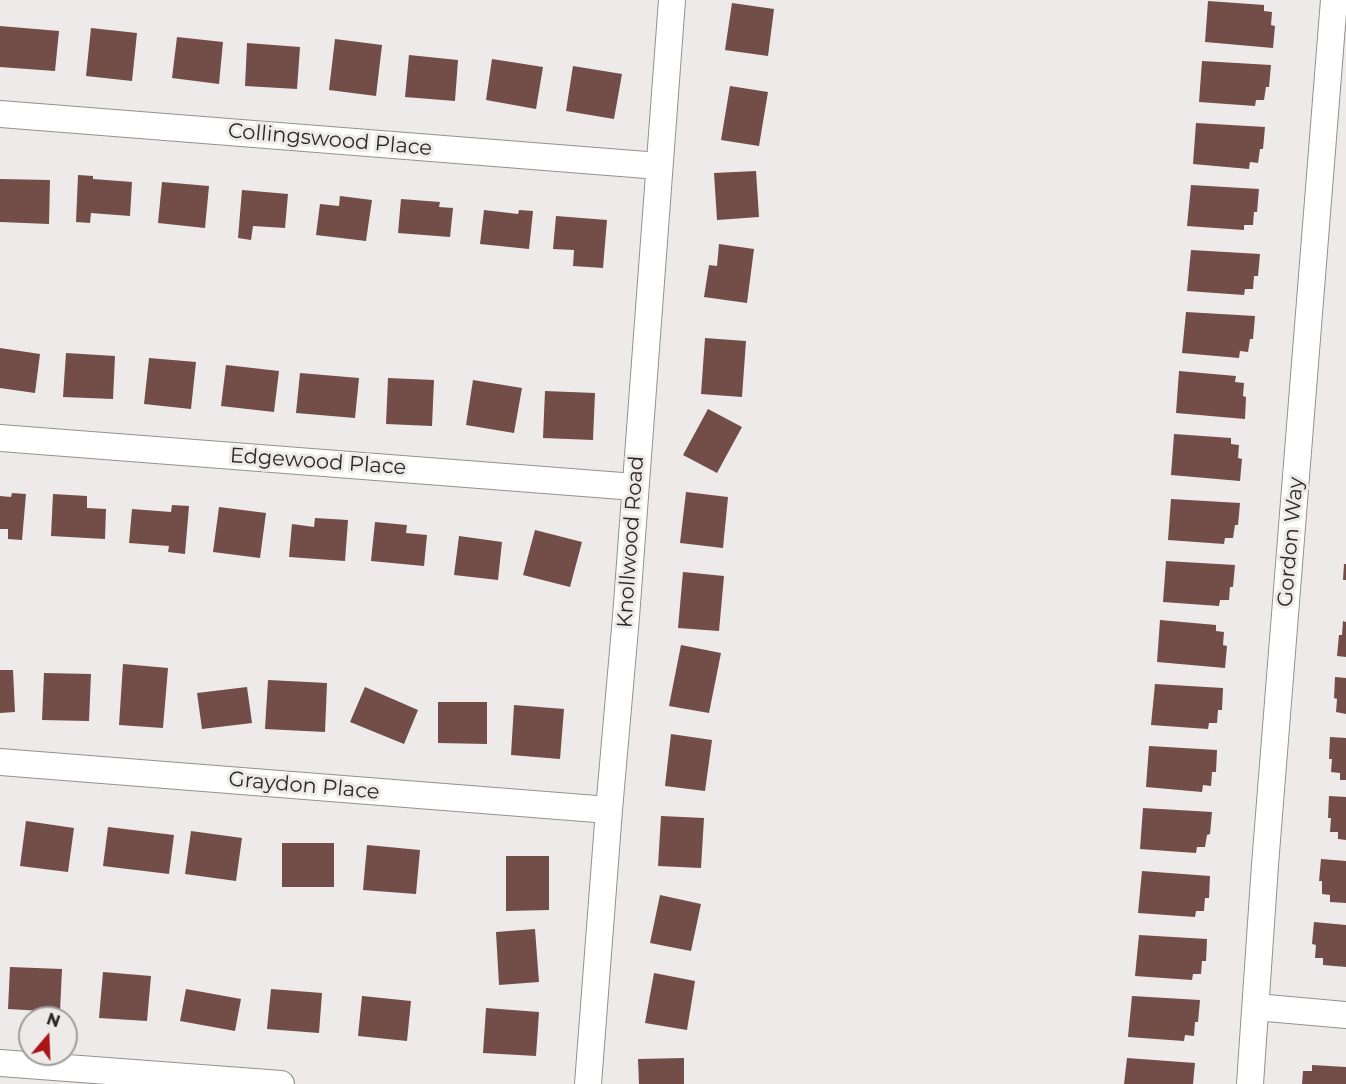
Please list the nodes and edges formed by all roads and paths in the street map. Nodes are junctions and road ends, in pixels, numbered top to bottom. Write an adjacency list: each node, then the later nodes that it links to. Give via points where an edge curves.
1 (672, 0): 4 (street, Knollwood Road)
2 (1335, 0): 9 (street, Gordon Way)
3 (0, 114): 4 (street, Collingswood Place)
4 (659, 166): 6 (street, Knollwood Road)
5 (0, 438): 6 (street, Edgewood Place)
6 (635, 487): 8 (street, Knollwood Road)
7 (0, 762): 8 (street, Graydon Place)
8 (609, 810): 13 (street, Knollwood Road)
9 (1256, 1007): 10 (street); 14 (street, Gordon Way)
10 (1346, 1015)
11 (0, 1063): 12 (street)
12 (281, 1084)
13 (588, 1084)
14 (1250, 1084)

